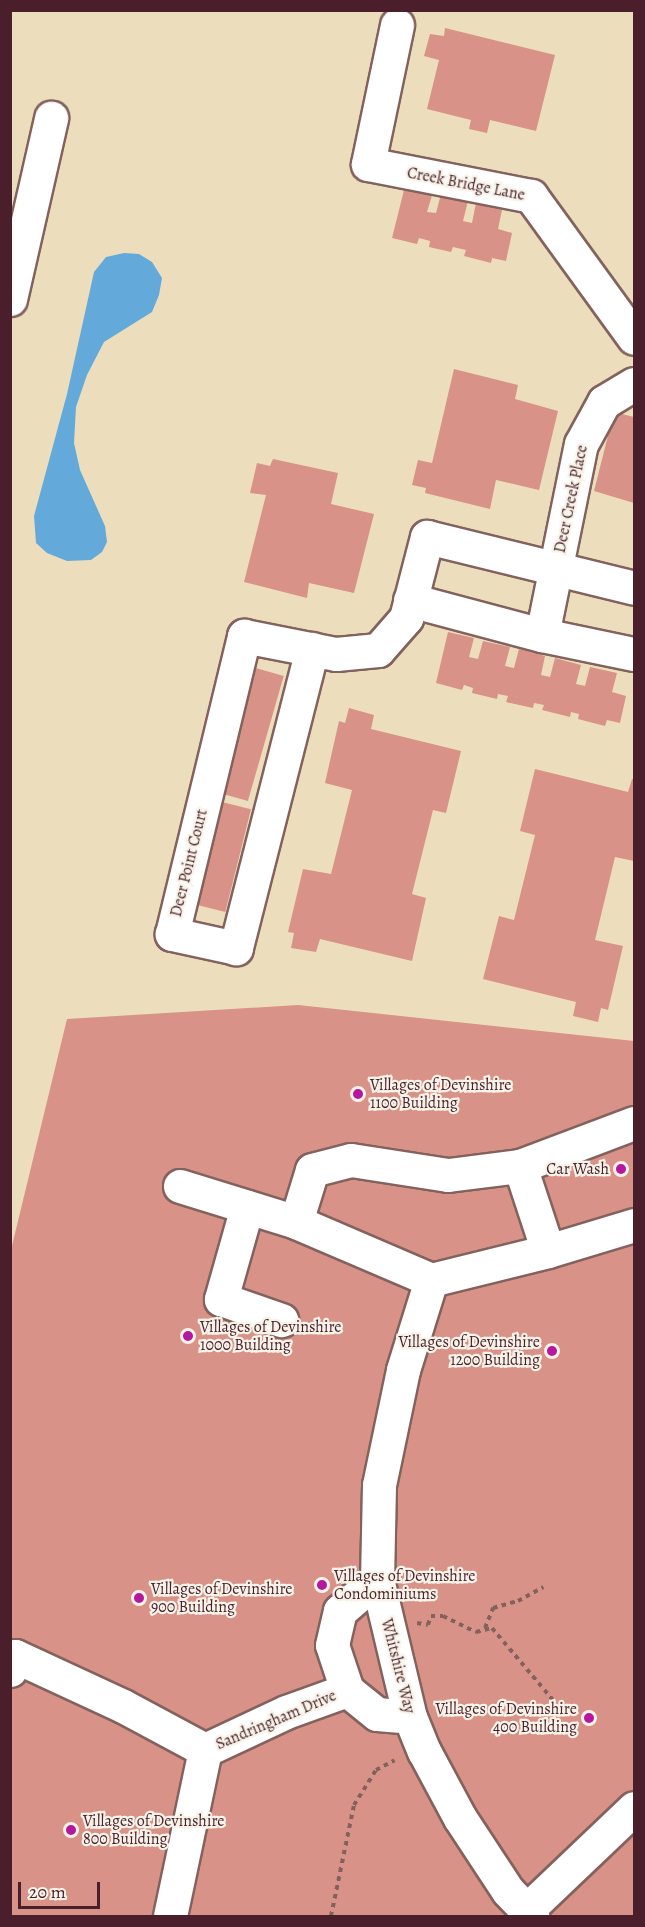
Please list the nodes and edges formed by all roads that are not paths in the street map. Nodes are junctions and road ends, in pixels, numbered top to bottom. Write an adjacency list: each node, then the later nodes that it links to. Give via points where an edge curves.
1 (397, 25): 4 (street, Creek Bridge Lane, via 368,164 531,196)
2 (51, 118): 3 (street)
3 (10, 299)
4 (634, 338)
5 (634, 384): 6 (street, Deer Creek Place, via 604,402 581,444)
6 (556, 569): 7 (street, Deer Point Court); 8 (street, Deer Point Court, via 427,537); 9 (street, Deer Creek Place)
7 (634, 588)
8 (410, 600): 9 (street); 10 (street, Deer Point Court, via 406,618 378,650 336,654)
9 (542, 635): 11 (street)
10 (312, 649): 10 (street, Deer Point Court, via 244,636 172,934 236,948)
11 (634, 654)
12 (634, 1123): 13 (street)
13 (520, 1166): 16 (street, via 448,1175 351,1160 312,1170); 18 (street)
14 (180, 1186): 15 (street)
15 (247, 1207): 16 (street); 20 (street, via 221,1299)
16 (296, 1222): 19 (street)
17 (634, 1225): 18 (street)
18 (548, 1251): 19 (street)
19 (431, 1280): 21 (street, Whitshire Way, via 403,1370 379,1485)
20 (281, 1320)
21 (377, 1579): 23 (street, via 340,1611 332,1646); 24 (street, Whitshire Way)
22 (10, 1670): 25 (street, via 15,1656 123,1706)
23 (347, 1690): 24 (street, Sandringham Drive, via 377,1714); 25 (street, Sandringham Drive, via 286,1712)
24 (410, 1717): 27 (street, Whitshire Way, via 460,1818 508,1891)
25 (205, 1750): 28 (street)
26 (634, 1808): 27 (street)
27 (529, 1914)
28 (170, 1917)

